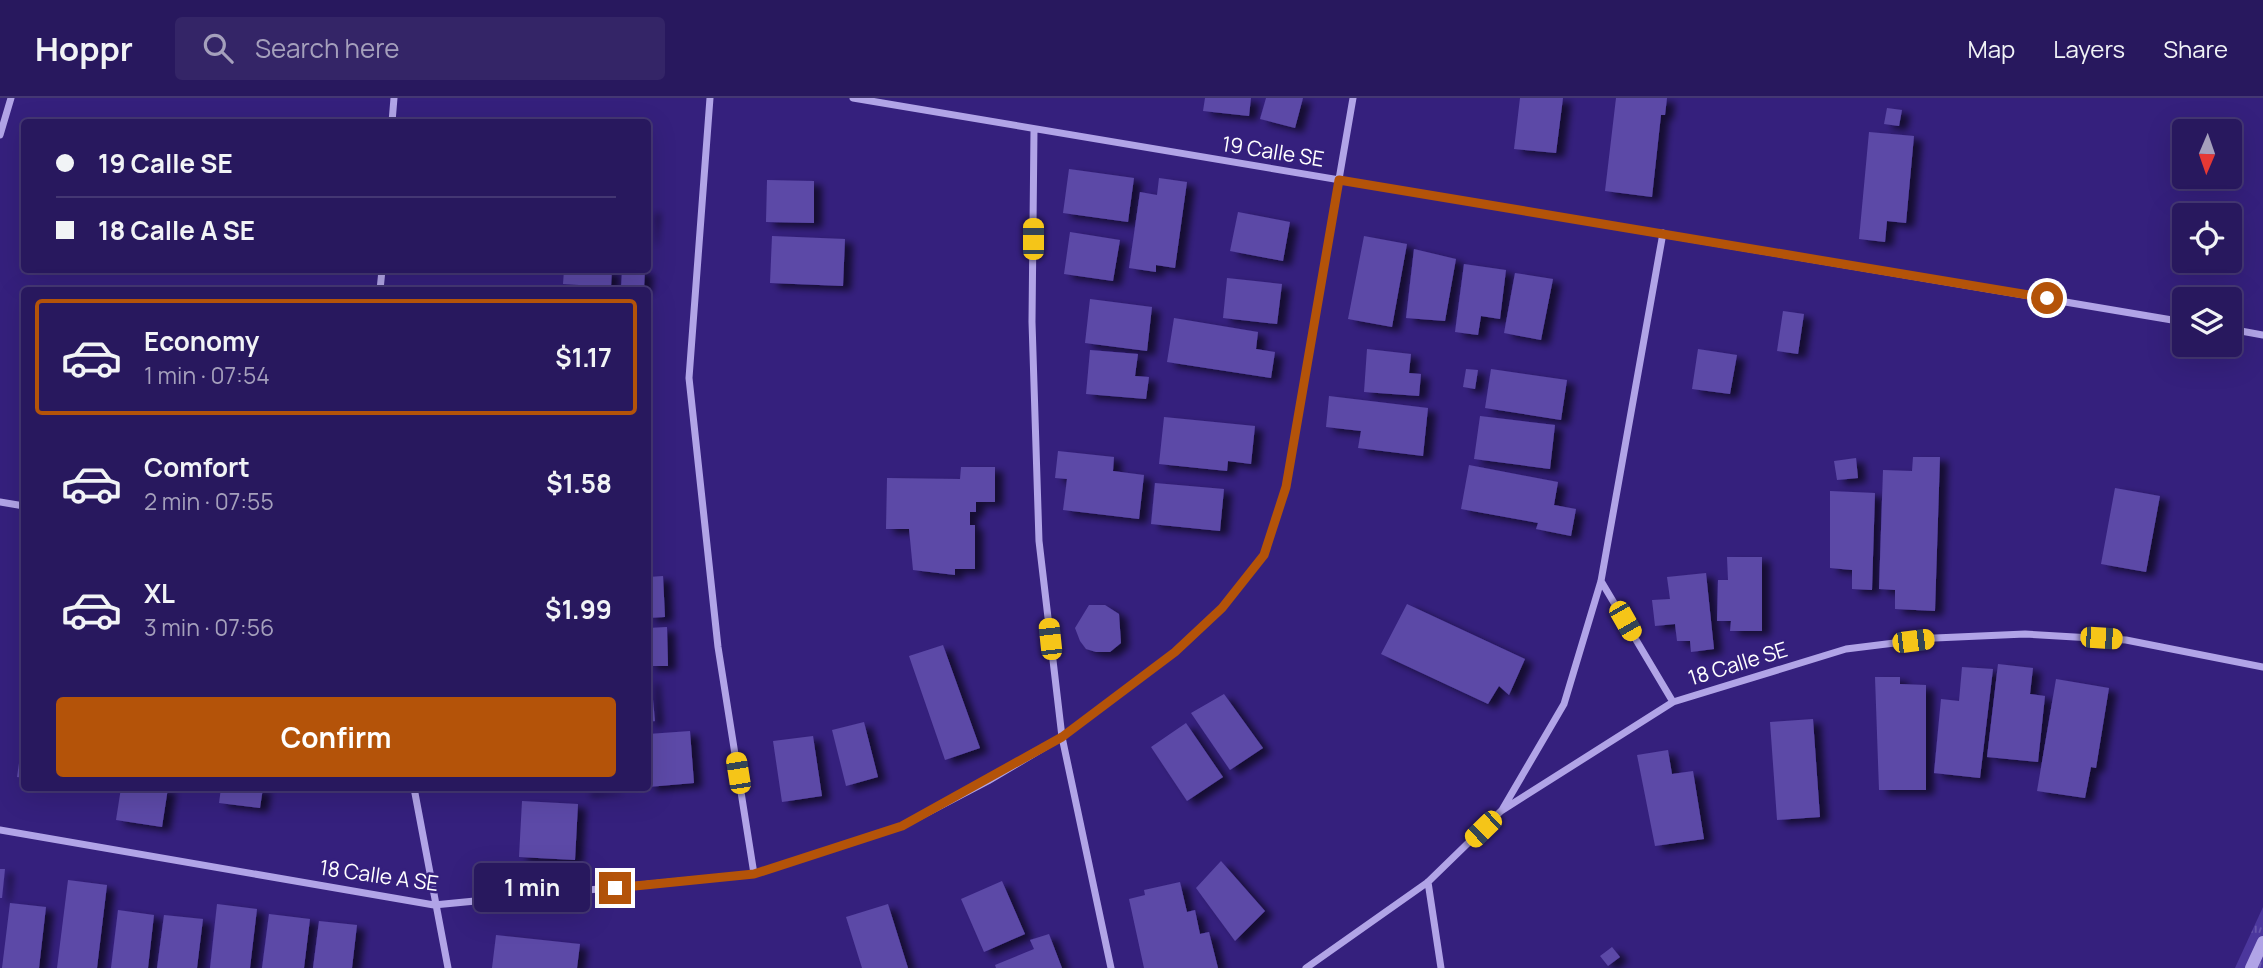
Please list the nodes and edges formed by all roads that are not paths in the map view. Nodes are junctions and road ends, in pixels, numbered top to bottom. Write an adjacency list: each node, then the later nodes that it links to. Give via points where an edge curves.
1 (11, 98): 8 (street)
2 (394, 98): 6 (street)
3 (710, 98): 23 (street, via 689,378 719,647)
4 (853, 98): 7 (street, 19 Calle SE)
5 (1353, 98): 9 (street, 18 Calle A SE)
6 (392, 119)
7 (1034, 130): 9 (street, 19 Calle SE); 19 (street, via 1032,322 1039,541)
8 (0, 135)
9 (1339, 180): 10 (street, 19 Calle SE); 19 (street, 18 Calle A SE, via 1286,487 1264,555 1222,608 1175,652)
10 (1663, 233): 11 (street, 19 Calle SE); 16 (street)
11 (2172, 320)
12 (2242, 331): 13 (street)
13 (2263, 335)
14 (0, 502): 15 (street)
15 (21, 506)
16 (1601, 581): 18 (street); 21 (street, via 1564,704)
17 (2263, 667): 18 (street, 18 Calle SE, via 2126,640 2025,634 1935,638 1846,649)
18 (1673, 702): 21 (street, 18 Calle SE)
19 (1062, 737): 23 (street, 18 Calle A SE, via 902,826); 28 (street)
20 (415, 791): 25 (street)
21 (1501, 811): 24 (street, 18 Calle SE)
22 (0, 830): 25 (street, 18 Calle A SE)
23 (754, 874): 25 (street, 18 Calle A SE)
24 (1428, 882): 29 (street, 18 Calle SE); 30 (street)
25 (434, 905): 27 (street)
26 (2263, 943): 31 (street)
27 (448, 968)
28 (1111, 968)
29 (1306, 968)
30 (1441, 968)
31 (2251, 968)

